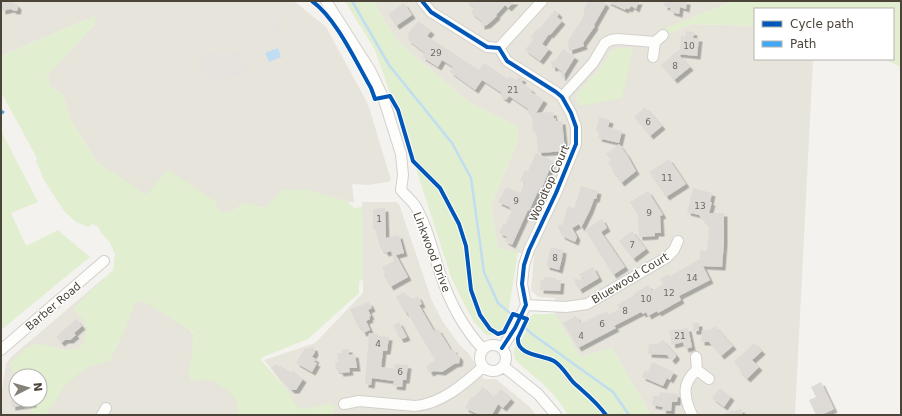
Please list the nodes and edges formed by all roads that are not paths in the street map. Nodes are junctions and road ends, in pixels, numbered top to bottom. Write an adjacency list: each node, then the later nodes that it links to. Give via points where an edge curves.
1 (326, 1): 13 (street, Linkwood Drive, via 370,70 384,98 401,154 404,175 401,190 414,204 422,220 440,275 456,311 472,338)
2 (422, 1): 6 (street, via 432,12 487,47)
3 (542, 1): 6 (street)
4 (663, 35): 5 (street)
5 (655, 42): 7 (street); 8 (street, via 618,39 605,43 593,64)
6 (500, 48): 8 (street, Woodtop Court, via 507,61)
7 (653, 57)
8 (562, 97): 11 (street, Woodtop Court, via 576,127 576,144 524,265 522,284)
9 (678, 241): 11 (street, Bluewood Court, via 666,258 587,304 566,307)
10 (104, 261): 14 (street, Barber Road)
11 (526, 305): 12 (street)
12 (502, 348): 13 (street, via 494,345); 16 (street, via 506,359)
13 (483, 349): 17 (street, via 480,360)
14 (1, 350)
15 (696, 357): 18 (street)
16 (503, 366): 17 (street, via 493,372); 22 (street, via 538,394)
17 (483, 367): 21 (street, via 464,384)
18 (697, 370): 19 (street); 23 (street, via 691,375 685,393 686,403)
19 (709, 378)
20 (344, 404): 21 (street, via 359,401 415,406)
21 (425, 410)
22 (556, 415)
23 (692, 415)

